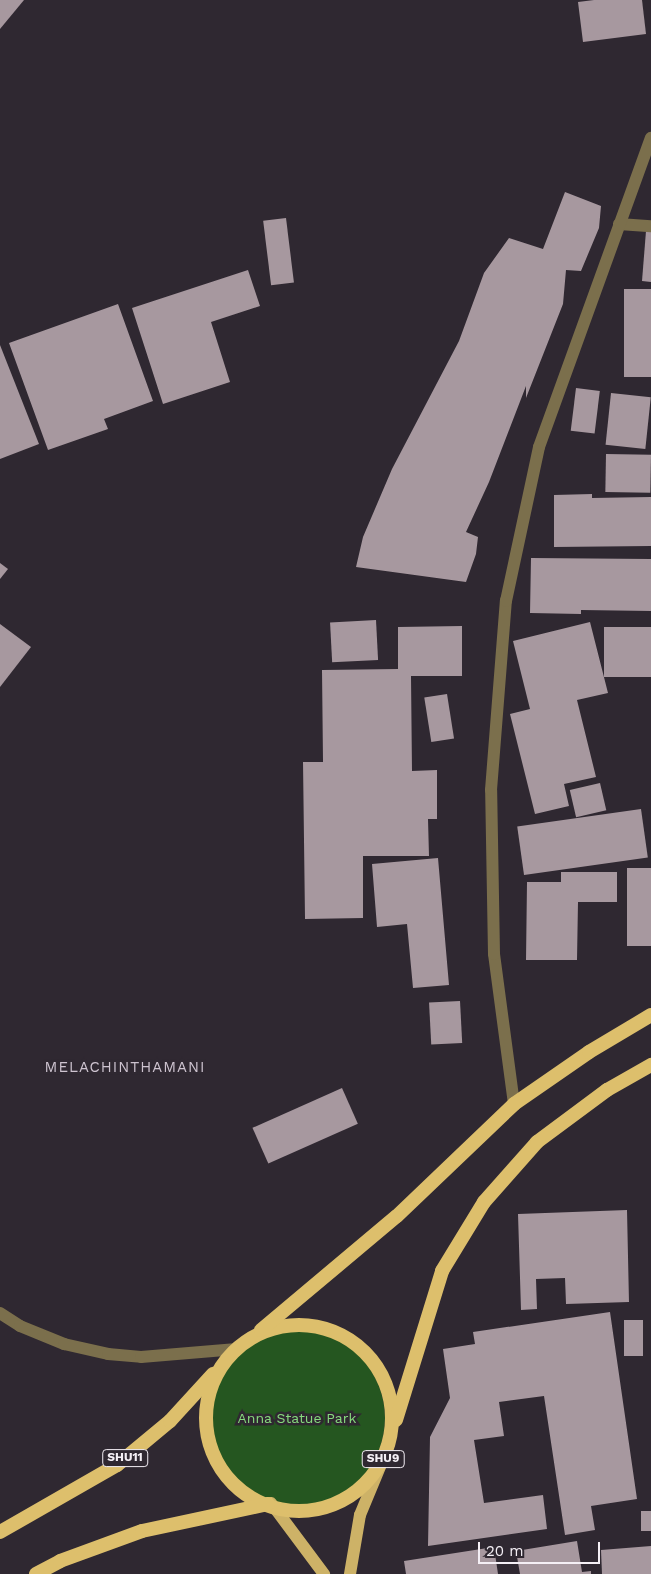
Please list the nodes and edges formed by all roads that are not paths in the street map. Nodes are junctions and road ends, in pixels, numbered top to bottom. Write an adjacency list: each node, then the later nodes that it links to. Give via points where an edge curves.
1 (651, 138): 2 (street)
2 (647, 159): 3 (street)
3 (619, 224): 4 (street); 7 (street, via 539,447 506,600 490,790 494,954)
4 (651, 226)
5 (651, 1015): 7 (highway, SHU9, via 589,1052)
6 (651, 1065): 11 (highway, SHU9, via 607,1090 537,1142 484,1202 442,1271)
7 (514, 1104): 9 (highway, SHU9, via 397,1216)
8 (0, 1313): 10 (street, via 20,1326 64,1344 108,1354 141,1357)
9 (250, 1339): 10 (highway, SHU9); 11 (highway, SHU9, via 278,1328 309,1326 338,1334 364,1350 381,1374 392,1403)
10 (233, 1353): 13 (highway, SHU9, via 215,1378 207,1400 206,1424 210,1447 220,1469 235,1487 254,1500); 14 (highway, SHU11, via 170,1421 117,1465)
11 (392, 1432): 12 (highway, SHU9)
12 (382, 1462): 13 (highway, SHU9, via 363,1487 338,1504 308,1512); 17 (main road, SHU9, via 360,1515)
13 (271, 1503): 15 (highway, via 142,1531 60,1561); 16 (main road)
14 (0, 1532)
15 (36, 1574)
16 (324, 1574)
17 (350, 1574)

